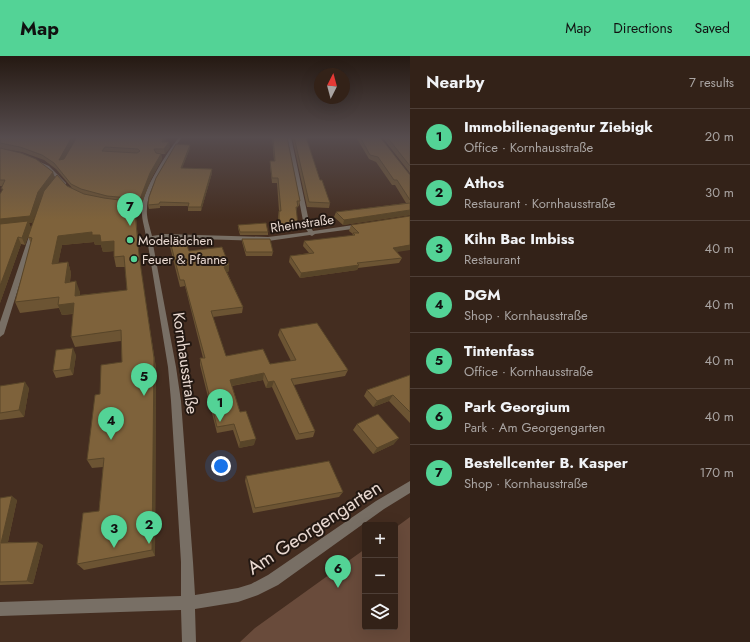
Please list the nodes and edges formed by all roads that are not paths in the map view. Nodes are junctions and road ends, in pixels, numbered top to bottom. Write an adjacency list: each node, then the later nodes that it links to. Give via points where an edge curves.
1 (44, 164): 4 (street)
2 (164, 164): 8 (street, Kornhausstraße, via 148,194)
3 (294, 164): 11 (street, via 307,226)
4 (59, 179): 5 (street); 6 (street)
5 (55, 184)
6 (68, 188)
7 (136, 209): 8 (street)
8 (144, 209): 12 (street, Kornhausstraße)
9 (35, 225): 13 (street)
10 (365, 226): 11 (street, Rheinstraße)
11 (312, 234): 12 (street, Rheinstraße, via 268,239 165,236)
12 (148, 238): 15 (street, Kornhausstraße, via 172,367)
13 (0, 334)
14 (410, 487): 15 (street, Am Georgengarten, via 254,590)
15 (189, 603): 16 (street, Am Georgengarten); 17 (street, Kornhausstraße)
16 (0, 609)
17 (189, 642)

